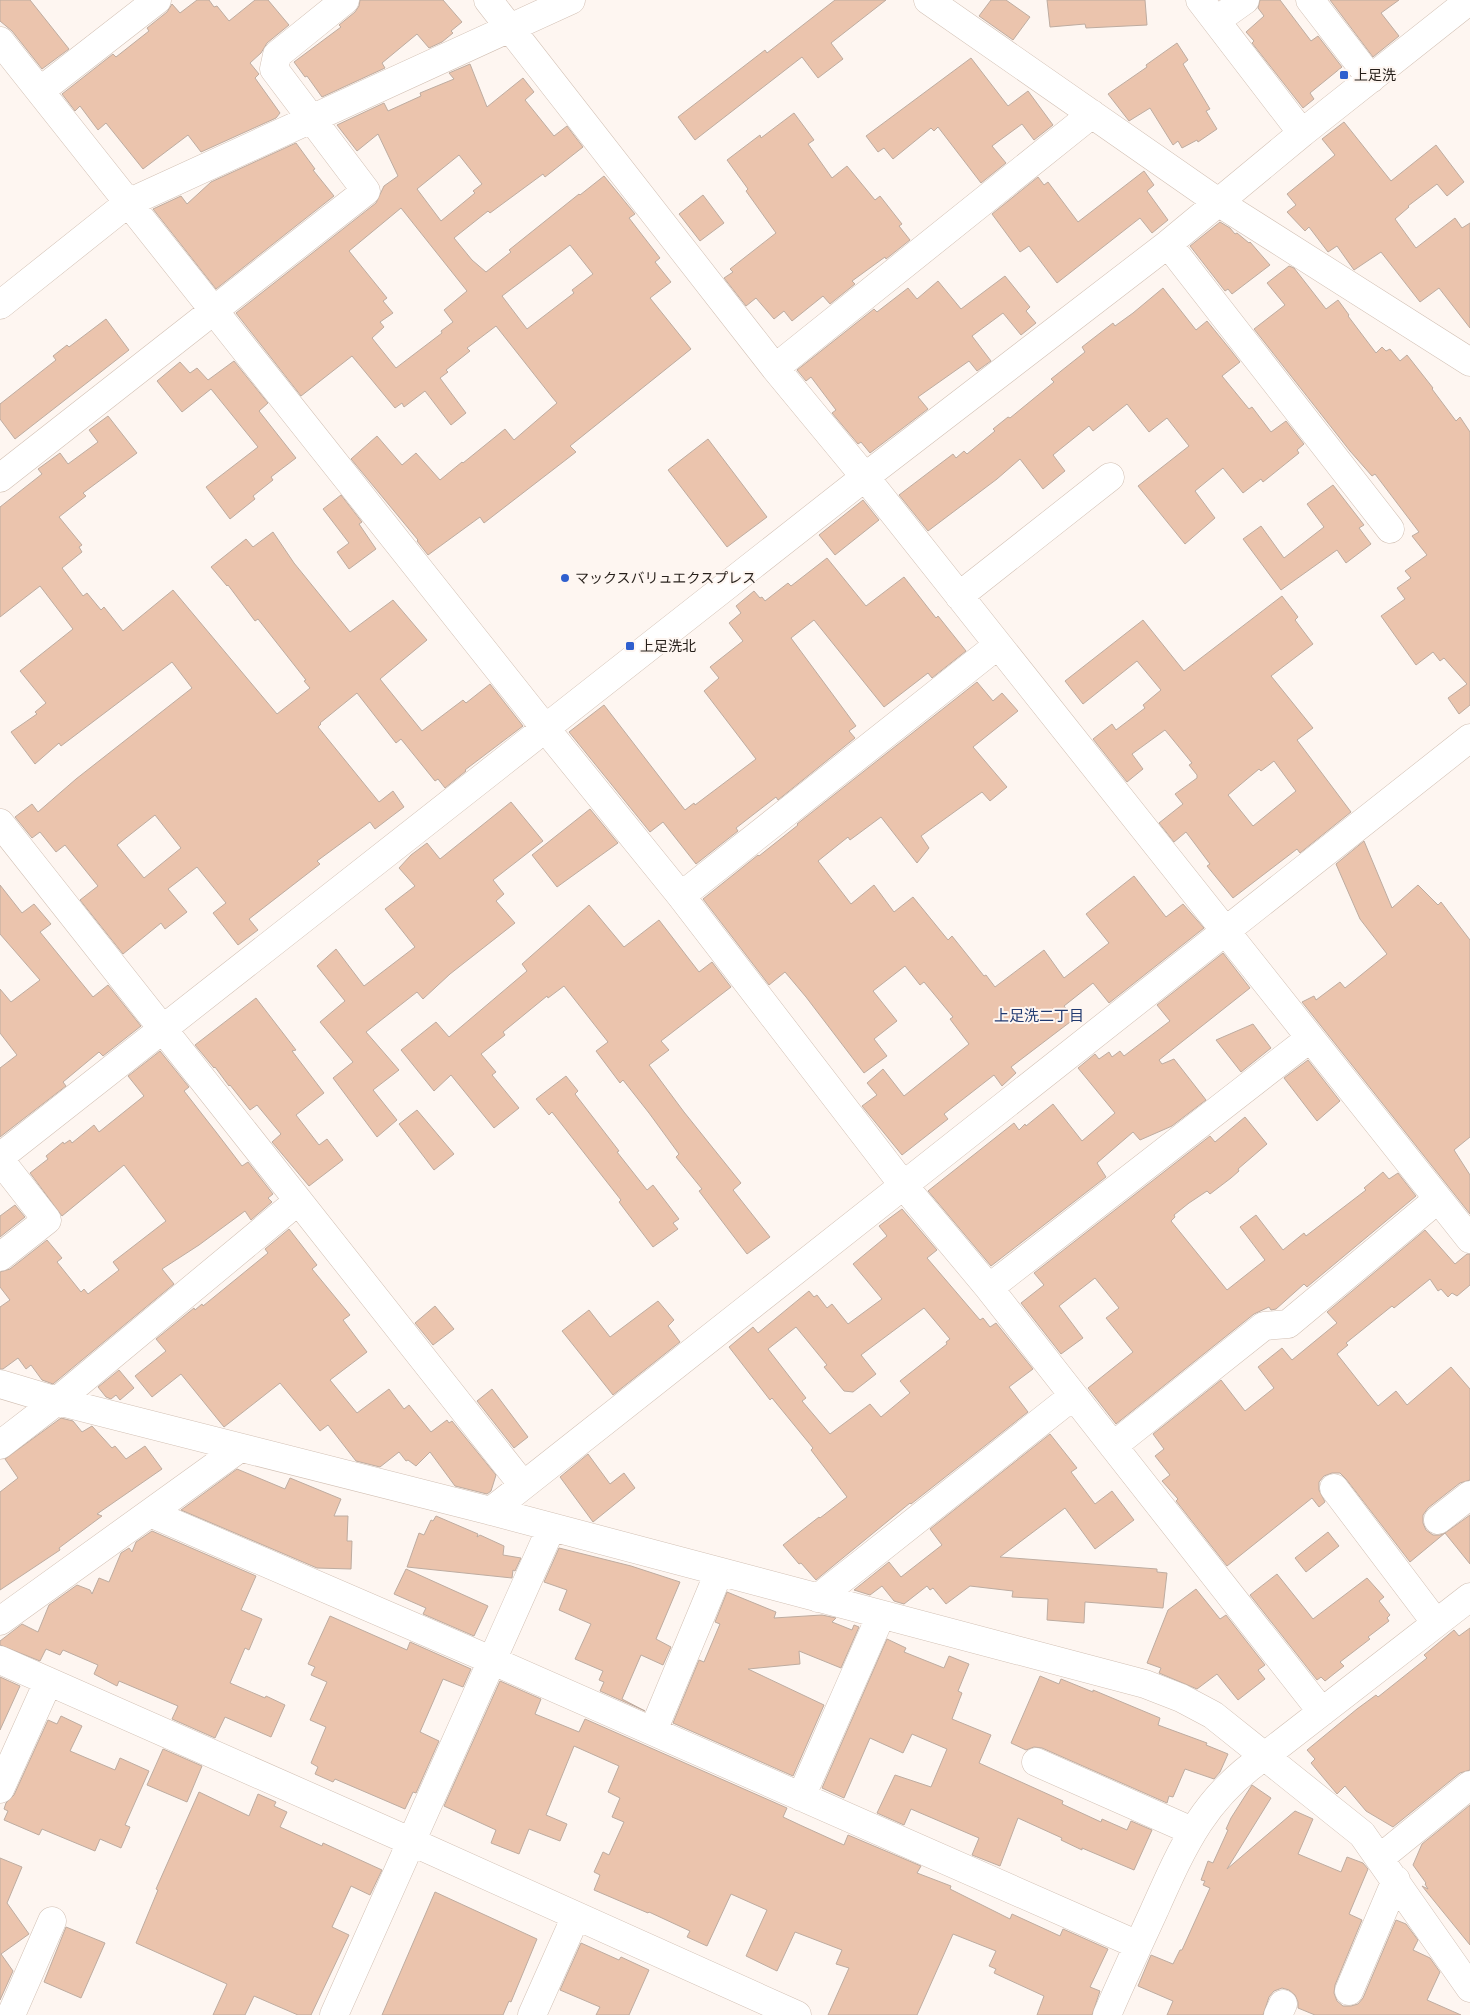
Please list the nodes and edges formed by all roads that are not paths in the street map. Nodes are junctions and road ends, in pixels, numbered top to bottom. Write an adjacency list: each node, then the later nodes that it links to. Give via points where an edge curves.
1 (157, 0): 13 (street)
2 (346, 0): 15 (street, via 277,55 274,69)
3 (488, 0): 10 (street)
4 (571, 0): 10 (street)
5 (928, 0): 14 (street)
6 (1244, 0): 9 (street)
7 (1310, 0): 12 (street)
8 (1470, 0): 12 (street)
9 (1208, 10): 16 (street)
10 (511, 27): 15 (street); 23 (street)
11 (0, 41): 13 (street)
12 (1371, 79): 16 (street)
13 (40, 91): 18 (street)
14 (1092, 114): 17 (street); 23 (street)
15 (312, 119): 18 (street); 21 (street, via 366,191)
16 (1302, 134): 17 (street)
17 (1218, 202): 19 (street); 22 (street)
18 (128, 203): 20 (street); 21 (street)
19 (1168, 244): 24 (street); 27 (street)
20 (0, 305)
21 (214, 310): 26 (street); 30 (street)
22 (1470, 362)
23 (775, 368): 24 (street)
24 (865, 477): 28 (street); 30 (street)
25 (1110, 477): 28 (street)
26 (0, 478)
27 (1390, 529)
28 (959, 596): 29 (street)
29 (998, 645): 33 (street); 34 (street)
30 (545, 728): 33 (street); 35 (street)
31 (1470, 738): 34 (street)
32 (0, 823): 35 (street)
33 (681, 896): 38 (street)
34 (1227, 931): 36 (street); 38 (street)
35 (163, 1029): 37 (street); 40 (street)
36 (1309, 1039): 39 (street); 43 (street)
37 (0, 1158): 42 (street, via 46,1220)
38 (904, 1186): 43 (street); 50 (street)
39 (1438, 1199): 41 (street); 48 (street, via 1288,1324 1264,1326)
40 (298, 1200): 46 (street); 50 (street)
41 (1470, 1239)
42 (0, 1257)
43 (989, 1288): 45 (street)
44 (0, 1384): 46 (street)
45 (1073, 1396): 48 (street); 59 (street)
46 (57, 1401): 47 (street); 49 (street)
47 (0, 1444)
48 (1113, 1446): 66 (street)
49 (240, 1448): 53 (street); 54 (street)
50 (522, 1485): 53 (street)
51 (1334, 1488): 62 (street)
52 (1470, 1495): 55 (street)
53 (491, 1511): 56 (street)
54 (150, 1513): 61 (street); 64 (street)
55 (1438, 1520)
56 (551, 1528): 57 (street); 64 (street)
57 (719, 1572): 59 (street); 67 (street)
58 (1470, 1596): 62 (street)
59 (818, 1598): 60 (street)
60 (881, 1615): 68 (street, via 1145,1684 1213,1715); 72 (street)
61 (0, 1621)
62 (1436, 1623): 66 (street)
63 (0, 1660): 65 (street)
64 (492, 1660): 67 (street); 74 (street)
65 (48, 1682): 71 (street); 74 (street)
66 (1322, 1712): 68 (street)
67 (653, 1731): 72 (street)
68 (1265, 1756): 73 (street, via 1230,1784 1208,1807); 75 (street, via 1362,1834)
69 (1036, 1762): 73 (street)
70 (1470, 1785): 75 (street)
71 (0, 1789)
72 (801, 1797): 79 (street)
73 (1192, 1831): 79 (street)
74 (412, 1842): 77 (street); 83 (street)
75 (1380, 1858): 76 (street)
76 (1396, 1880): 80 (street); 81 (street)
77 (576, 1916): 84 (street); 85 (street)
78 (52, 1921): 82 (street)
79 (1138, 1945): 86 (street)
80 (1470, 1988)
81 (1349, 1991)
82 (11, 2015)
83 (334, 2015)
84 (532, 2015)
85 (797, 2015)
86 (1107, 2015)

